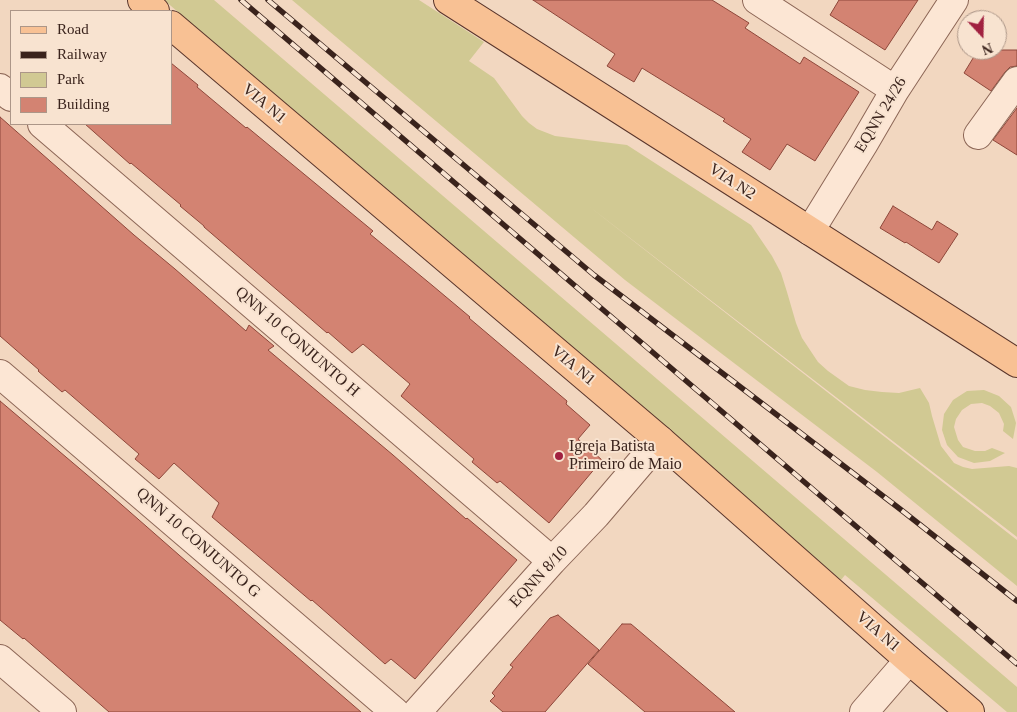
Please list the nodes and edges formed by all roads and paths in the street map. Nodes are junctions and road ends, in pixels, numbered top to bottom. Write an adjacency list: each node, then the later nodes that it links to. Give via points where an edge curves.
1 (142, 0): 5 (main road)
2 (448, 0): 13 (main road, VIA N2)
3 (757, 0): 9 (street)
4 (954, 0): 9 (street, EQNN 24/26)
5 (154, 10)
6 (172, 26): 16 (main road, VIA N1)
7 (1017, 81): 12 (street)
8 (0, 88): 10 (street)
9 (895, 90): 13 (street, EQNN 24/26)
10 (10, 96)
11 (43, 125): 17 (street, QNN 10 CONJUNTO H)
12 (978, 135)
13 (810, 231): 14 (main road, VIA N2)
14 (1017, 363)
15 (0, 374): 21 (street, QNN 10 CONJUNTO G)
16 (660, 440): 17 (street, EQNN 8/10, via 596,516); 19 (main road, VIA N1)
17 (552, 561): 22 (street, EQNN 8/10)
18 (0, 659): 20 (street)
19 (909, 660): 23 (street); 24 (main road, VIA N1)
20 (62, 712)
21 (395, 712)
22 (417, 712)
23 (864, 712)
24 (970, 712)

